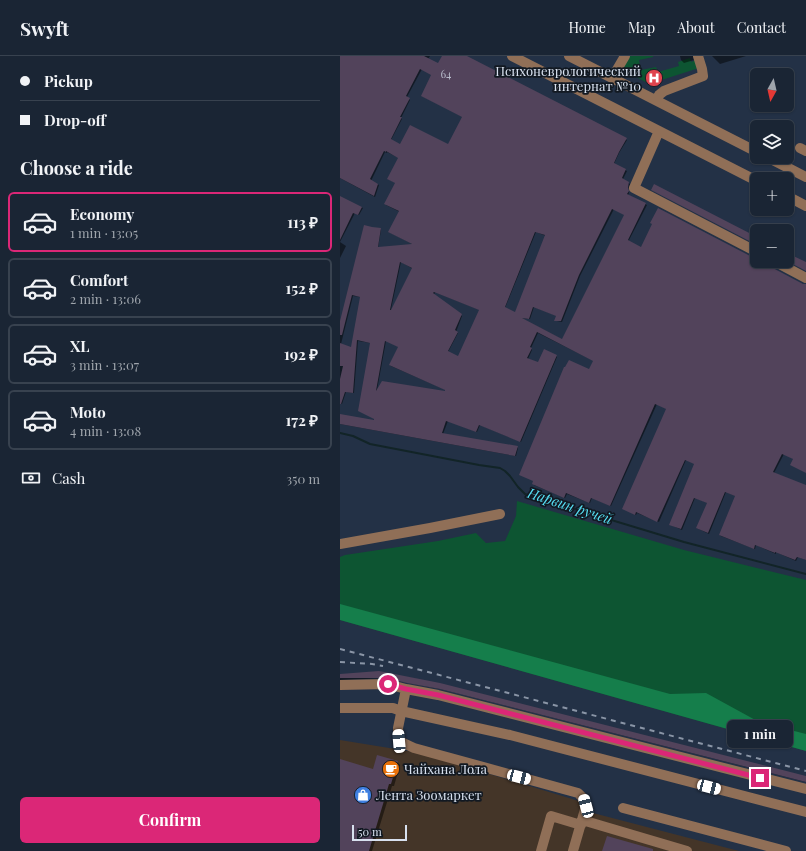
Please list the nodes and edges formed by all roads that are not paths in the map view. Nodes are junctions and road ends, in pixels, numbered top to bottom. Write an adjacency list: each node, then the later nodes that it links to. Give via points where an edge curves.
1 (512, 56): 7 (street)
2 (569, 56): 5 (street)
3 (698, 56): 6 (street, via 703,76 664,91)
4 (623, 57): 5 (street)
5 (612, 78): 6 (street)
6 (656, 100): 8 (street)
7 (659, 131): 10 (street); 14 (street, via 634,188)
8 (750, 148)
9 (780, 164): 11 (street)
10 (750, 177)
11 (806, 177)
12 (794, 200): 13 (street)
13 (806, 206)
14 (750, 248)
15 (787, 268): 16 (street)
16 (806, 278)
17 (500, 514): 18 (street)
18 (340, 544)
19 (340, 685): 20 (street, via 388,684)
20 (406, 689): 22 (street); 23 (street, via 438,695)
21 (340, 708): 22 (street, via 393,708)
22 (402, 711): 25 (street); 26 (street, via 398,728 399,741 414,748 578,793 586,806)
23 (806, 790)
24 (623, 808): 30 (street)
25 (806, 812)
26 (581, 822): 27 (street, via 552,816); 28 (street); 29 (street)
27 (541, 851)
28 (572, 851)
29 (687, 851)
30 (786, 851)

